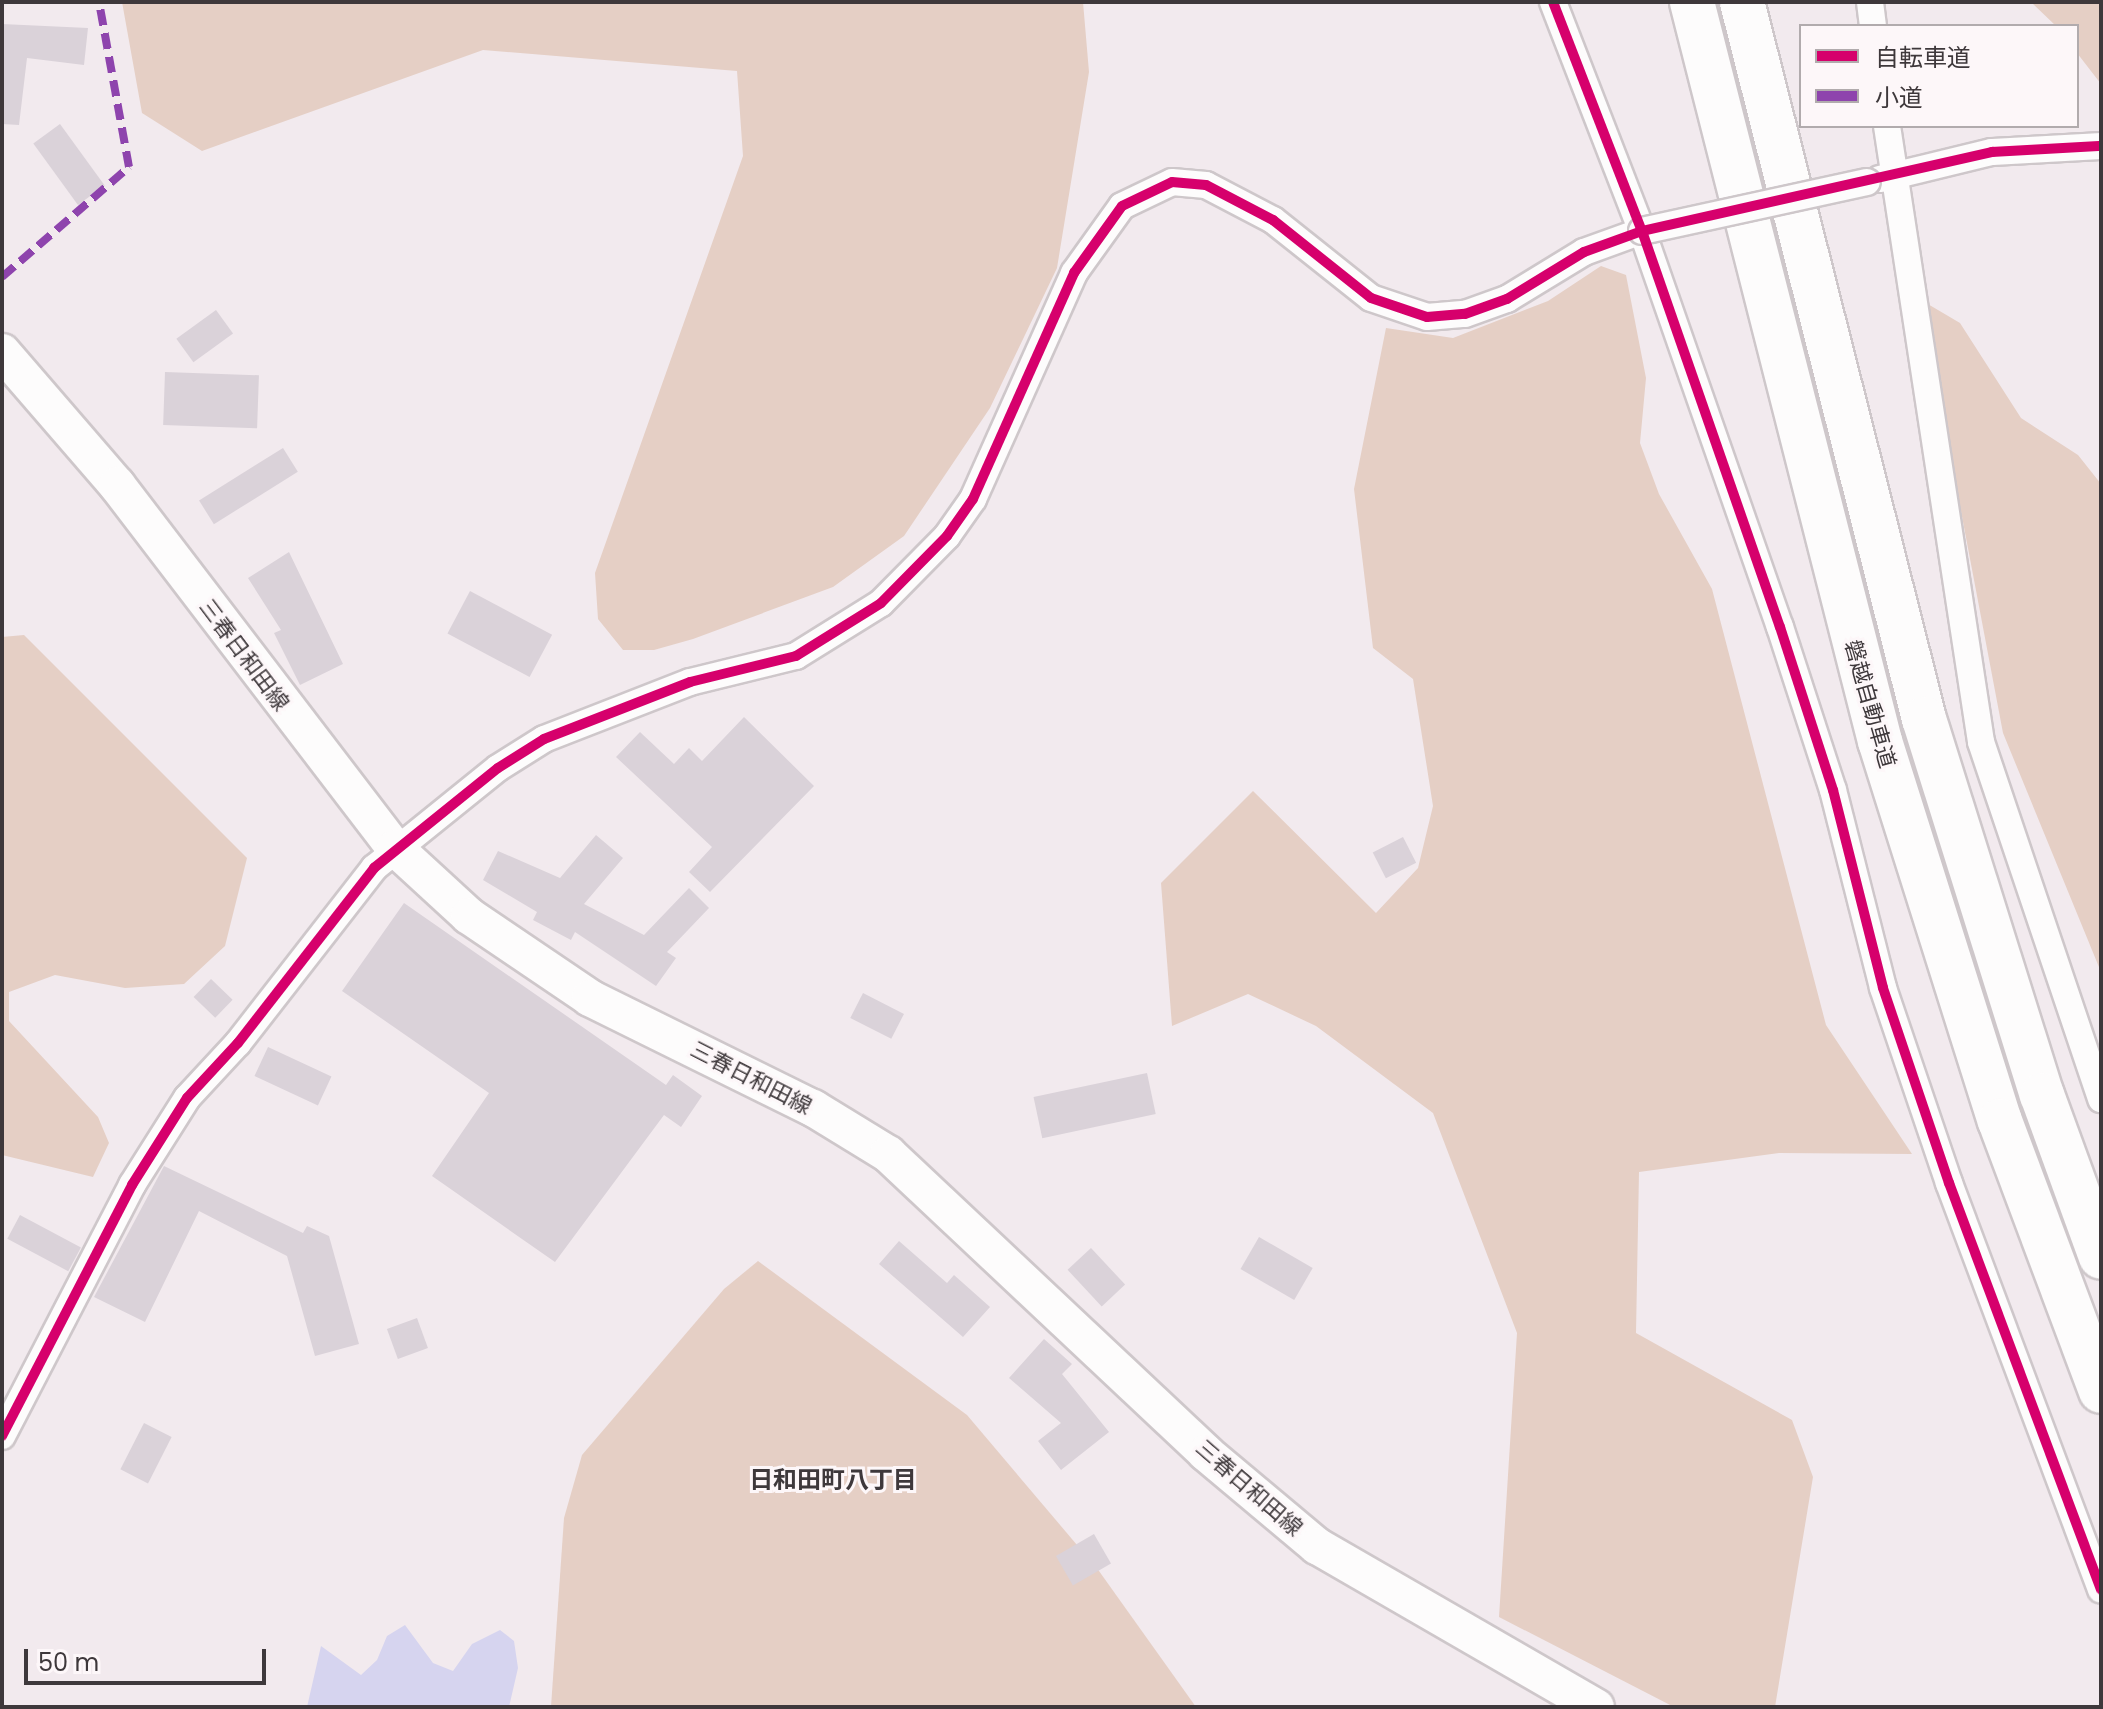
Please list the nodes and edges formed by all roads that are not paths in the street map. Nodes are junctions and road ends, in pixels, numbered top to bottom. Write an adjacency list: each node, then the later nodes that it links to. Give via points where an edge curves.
1 (1553, 2): 9 (street)
2 (1692, 2): 14 (highway, 磐越自動車道, via 1884,755 2000,1121)
3 (1742, 2): 13 (highway, via 1924,719 2042,1095)
4 (1870, 2): 5 (street)
5 (1873, 24)
6 (1887, 128): 8 (street)
7 (2101, 146): 8 (street, via 1992,152)
8 (1894, 176): 9 (street, bridge); 12 (street, via 1981,742)
9 (1642, 231): 11 (street, via 1584,252 1507,299 1465,314 1427,317 1396,310 1348,284 1239,197 1172,182 1140,195 1097,235 1074,273 973,499 947,536 881,603 796,656 690,682 544,739); 16 (street, via 1833,790 1883,988 1949,1183)
10 (2, 352): 11 (main road, 三春日和田線, via 117,485)
11 (395, 848): 15 (street, via 187,1098 132,1185); 17 (main road, 三春日和田線, via 469,916 590,998 813,1108 888,1154 1206,1453 1317,1546)
12 (2101, 1099)
13 (2101, 1257)
14 (2101, 1391)
15 (2, 1436)
16 (2101, 1590)
17 (1596, 1707)

